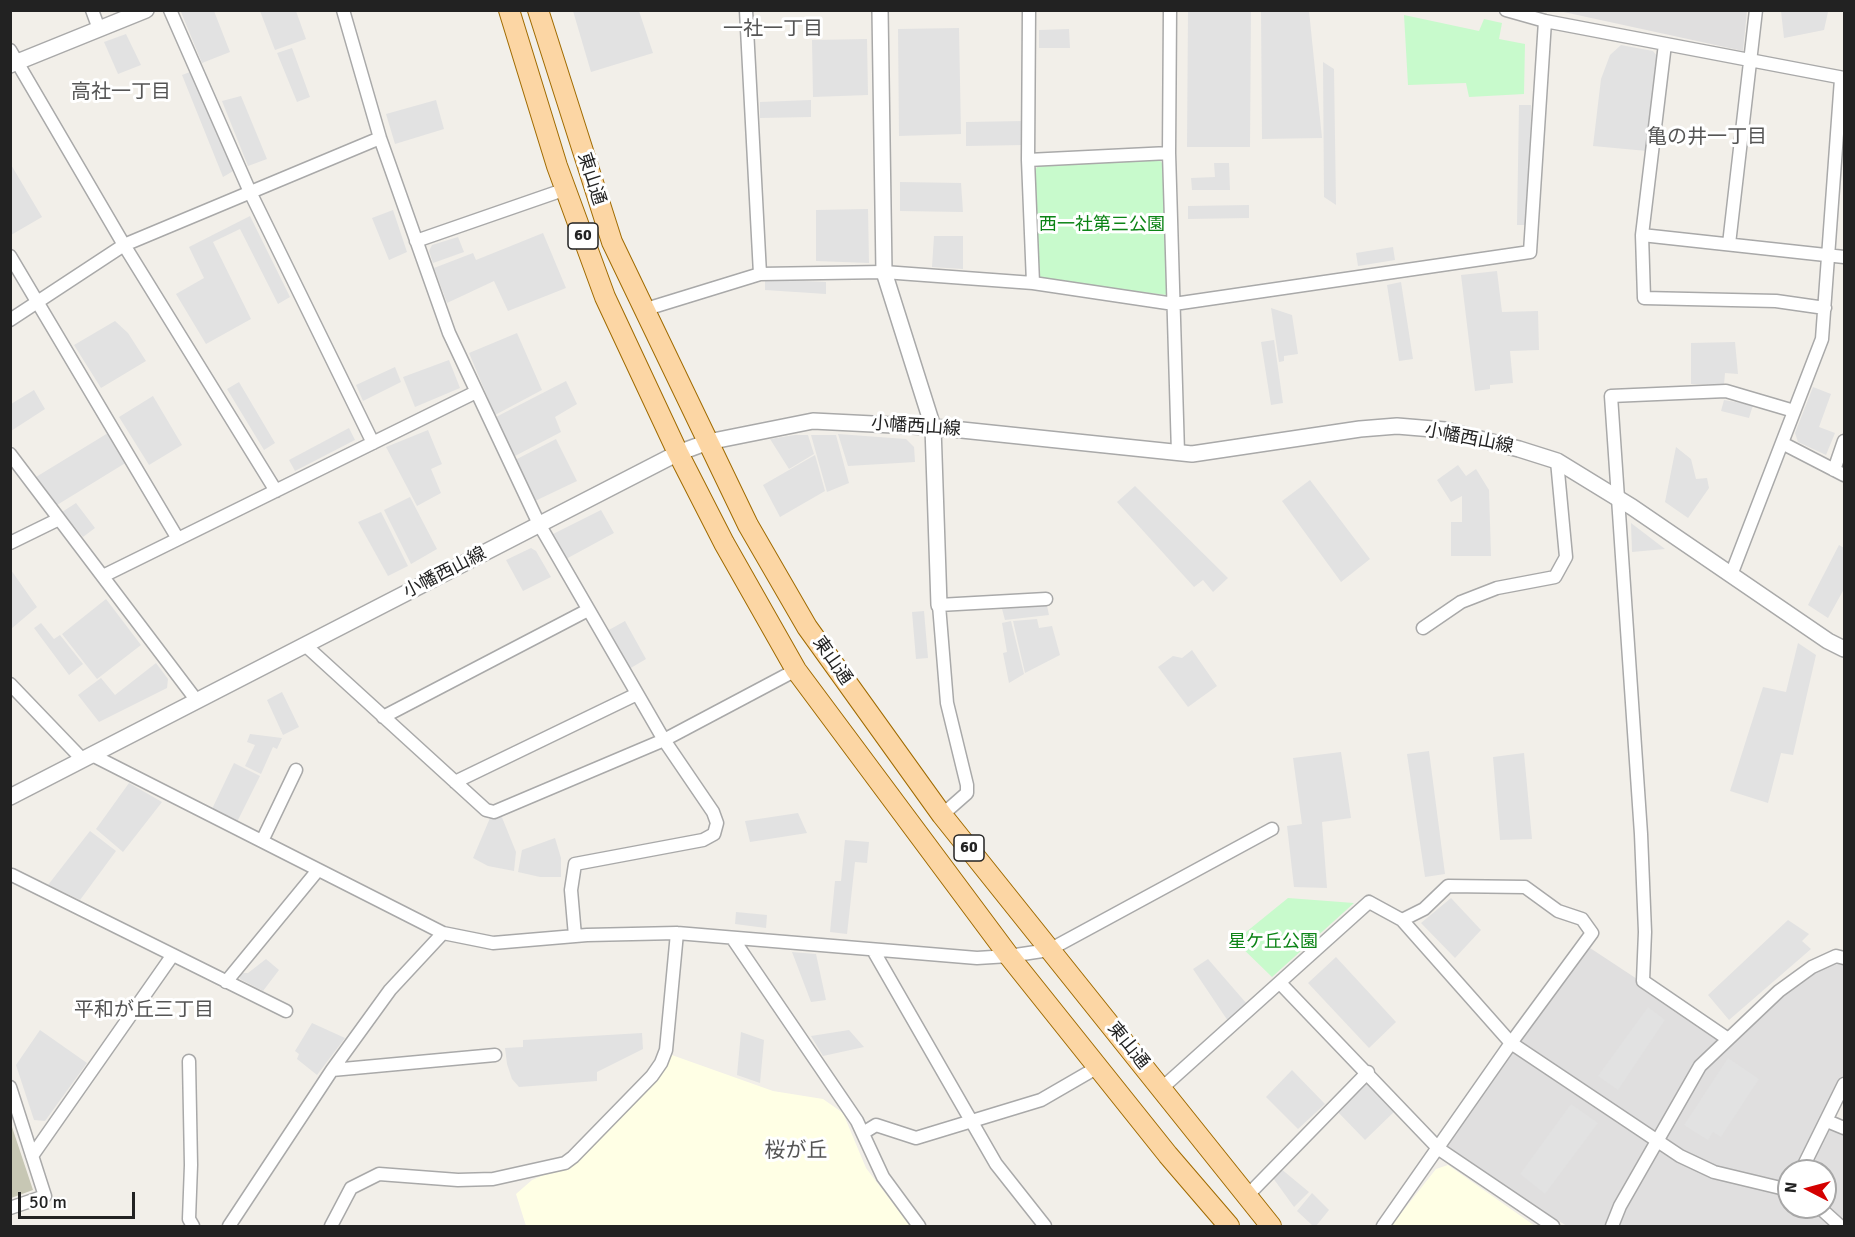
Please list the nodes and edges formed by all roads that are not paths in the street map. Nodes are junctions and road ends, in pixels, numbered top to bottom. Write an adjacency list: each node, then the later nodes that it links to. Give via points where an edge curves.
1 (92, 10): 14 (street)
2 (146, 10): 14 (street)
3 (170, 10): 23 (street)
4 (343, 10): 19 (street)
5 (509, 10): 22 (main road, 東山通 / 60)
6 (538, 10): 37 (main road, 東山通 / 60, via 612,242)
7 (746, 10): 32 (street)
8 (880, 10): 31 (street)
9 (1029, 10): 21 (street)
10 (1170, 10): 20 (street)
11 (1506, 10): 13 (street)
12 (1756, 10): 17 (street)
13 (1545, 21): 15 (street); 35 (street, via 1530,252)
14 (99, 29): 16 (street)
15 (1665, 44): 17 (street); 24 (street)
16 (12, 59): 27 (street)
17 (1750, 61): 18 (street); 26 (street)
18 (1843, 79): 28 (street)
19 (380, 138): 23 (street); 25 (street)
20 (1169, 153): 21 (street); 35 (street)
21 (1028, 160): 33 (street)
22 (566, 189): 25 (street); 46 (main road, 東山通 / 60, via 605,297)
23 (250, 192): 27 (street); 44 (street)
24 (1642, 235): 26 (street); 36 (street, via 1644,298 1776,301)
25 (416, 241): 39 (street, via 449,333)
26 (1730, 244): 28 (street)
27 (124, 245): 34 (street); 51 (street)
28 (1830, 255): 30 (street); 36 (street)
29 (10, 256): 34 (street)
30 (1845, 257)
31 (884, 272): 32 (street); 33 (street); 41 (street)
32 (760, 274): 37 (street)
33 (1033, 283): 35 (street)
34 (38, 300): 38 (street); 55 (street)
35 (1174, 304): 47 (street)
36 (1825, 308): 40 (street, via 1822,339)
37 (643, 310): 43 (main road, 東山通 / 60)
38 (10, 320)
39 (477, 392): 44 (street); 54 (street)
40 (1794, 411): 45 (street); 52 (street, via 1726,391 1611,396)
41 (933, 427): 43 (street, 小幡西山線, via 813,421); 47 (street, 小幡西山線); 60 (street)
42 (1845, 441): 50 (street)
43 (708, 442): 46 (street, 小幡西山線); 75 (main road, 東山通 / 60, via 748,525 807,627)
44 (373, 443): 51 (street)
45 (1782, 443): 50 (street); 57 (street)
46 (678, 453): 54 (street, 小幡西山線); 65 (main road, 東山通 / 60)
47 (1178, 453): 49 (street, 小幡西山線, via 1397,426 1445,430)
48 (10, 454): 53 (street)
49 (1557, 461): 52 (street, 小幡西山線); 62 (street, via 1566,557 1555,577 1497,588 1461,602)
50 (1839, 472)
51 (276, 491): 55 (street)
52 (1620, 500): 57 (street, 小幡西山線); 93 (street, via 1641,834 1643,981)
53 (59, 519): 56 (street); 58 (street)
54 (539, 524): 61 (street); 63 (street, 小幡西山線)
55 (178, 539): 58 (street)
56 (10, 543)
57 (1731, 575): 64 (street, 小幡西山線)
58 (103, 576): 68 (street)
59 (1046, 599): 60 (street)
60 (939, 605): 75 (street, via 947,703 967,785 967,793)
61 (588, 610): 67 (street); 69 (street)
62 (1423, 628)
63 (304, 645): 68 (street, 小幡西山線); 69 (street)
64 (1845, 649)
65 (796, 670): 70 (street); 88 (main road, 東山通 / 60)
66 (10, 684): 71 (street)
67 (637, 694): 70 (street); 73 (street)
68 (197, 701): 71 (street, 小幡西山線)
69 (383, 717): 73 (street)
70 (664, 740): 73 (street, via 494,812 486,810); 83 (street, via 713,812 717,823 714,834 703,840 574,864 570,890)
71 (88, 757): 74 (street, 小幡西山線); 77 (street)
72 (296, 770): 77 (street)
73 (455, 782)
74 (10, 796)
75 (942, 814): 86 (main road, 東山通 / 60)
76 (1272, 829): 86 (street)
77 (262, 841): 78 (street)
78 (318, 870): 81 (street); 90 (street)
79 (11, 876): 87 (street)
80 (1402, 920): 91 (street, via 1369,902); 94 (street); 94 (street, via 1424,909 1448,886 1525,887 1558,910 1582,919 1592,933)
81 (443, 933): 83 (street, via 494,943); 98 (street, via 390,990)
82 (677, 933): 83 (street); 84 (street); 116 (street, via 666,1050 661,1063 573,1157 565,1163 493,1179 379,1174 351,1188)
83 (575, 936)
84 (733, 939): 85 (street); 106 (street)
85 (873, 950): 88 (street, via 977,958); 103 (street)
86 (1049, 950): 88 (street); 102 (main road, 東山通 / 60)
87 (172, 956): 90 (street); 109 (street)
88 (1009, 956): 97 (main road, 東山通 / 60)
89 (1845, 958): 93 (street, via 1836,956 1812,967 1779,991)
90 (226, 982): 92 (street)
91 (1280, 983): 99 (street); 102 (street)
92 (285, 1011)
93 (1728, 1039): 107 (street, via 1700,1066)
94 (1511, 1043): 107 (street); 108 (street)
95 (495, 1055): 98 (street)
96 (189, 1061): 114 (street, via 189,1219)
97 (1098, 1067): 103 (street, via 1041,1100); 119 (main road, 東山通 / 60)
98 (332, 1070): 115 (street)
99 (1368, 1072): 108 (street); 112 (street)
100 (1845, 1084): 104 (street)
101 (11, 1089): 109 (street)
102 (1162, 1089): 112 (main road, 東山通 / 60)
103 (972, 1120): 106 (street, via 916,1138 876,1125); 118 (street, via 996,1164)
104 (1827, 1121): 105 (street); 110 (street)
105 (1845, 1128)
106 (863, 1133): 117 (street, via 883,1177)
107 (1658, 1140): 111 (street, via 1714,1172); 123 (street)
108 (1439, 1149): 121 (street); 122 (street)
109 (32, 1156): 113 (street, via 45,1196)
110 (1807, 1159)
111 (1777, 1187)
112 (1247, 1196): 120 (main road, 東山通 / 60)
113 (10, 1208)
114 (193, 1227)
115 (229, 1227)
116 (332, 1227)
117 (919, 1227)
118 (1045, 1227)
119 (1229, 1227)
120 (1271, 1227)
121 (1383, 1227)
122 (1553, 1227)
123 (1612, 1227)

